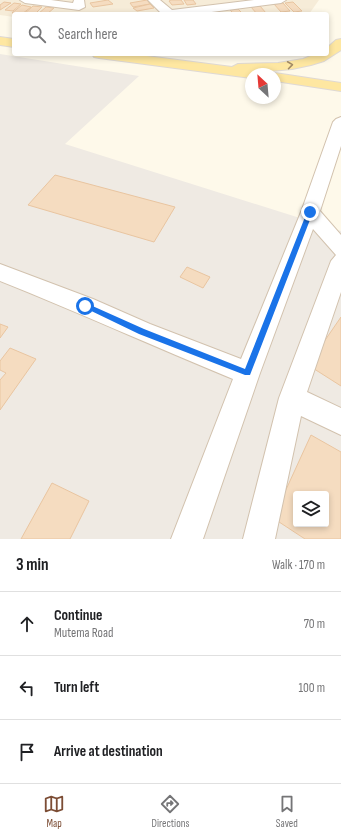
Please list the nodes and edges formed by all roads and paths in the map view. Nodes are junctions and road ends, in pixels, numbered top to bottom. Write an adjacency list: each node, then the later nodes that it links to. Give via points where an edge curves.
1 (25, 0): 2 (street, via 79,7)
2 (79, 0)
3 (153, 0): 5 (street)
4 (281, 0): 6 (street)
5 (167, 12)
6 (185, 12)
7 (0, 41): 8 (main road)
8 (12, 43)
9 (341, 44): 10 (main road, one-way to 9)
10 (329, 53)
11 (115, 56): 13 (main road)
12 (324, 56): 13 (main road, one-way to 12, via 274,67 307,62)
13 (209, 68): 14 (main road)
14 (245, 73)
15 (281, 78): 16 (main road)
16 (341, 86)
17 (341, 122): 18 (street)
18 (310, 212): 19 (street); 22 (street)
19 (341, 249)
20 (341, 261): 23 (street)
21 (0, 272): 22 (street)
22 (248, 373): 25 (street)
23 (292, 398): 24 (street); 26 (street)
24 (341, 422)
25 (187, 539)
26 (259, 539)

